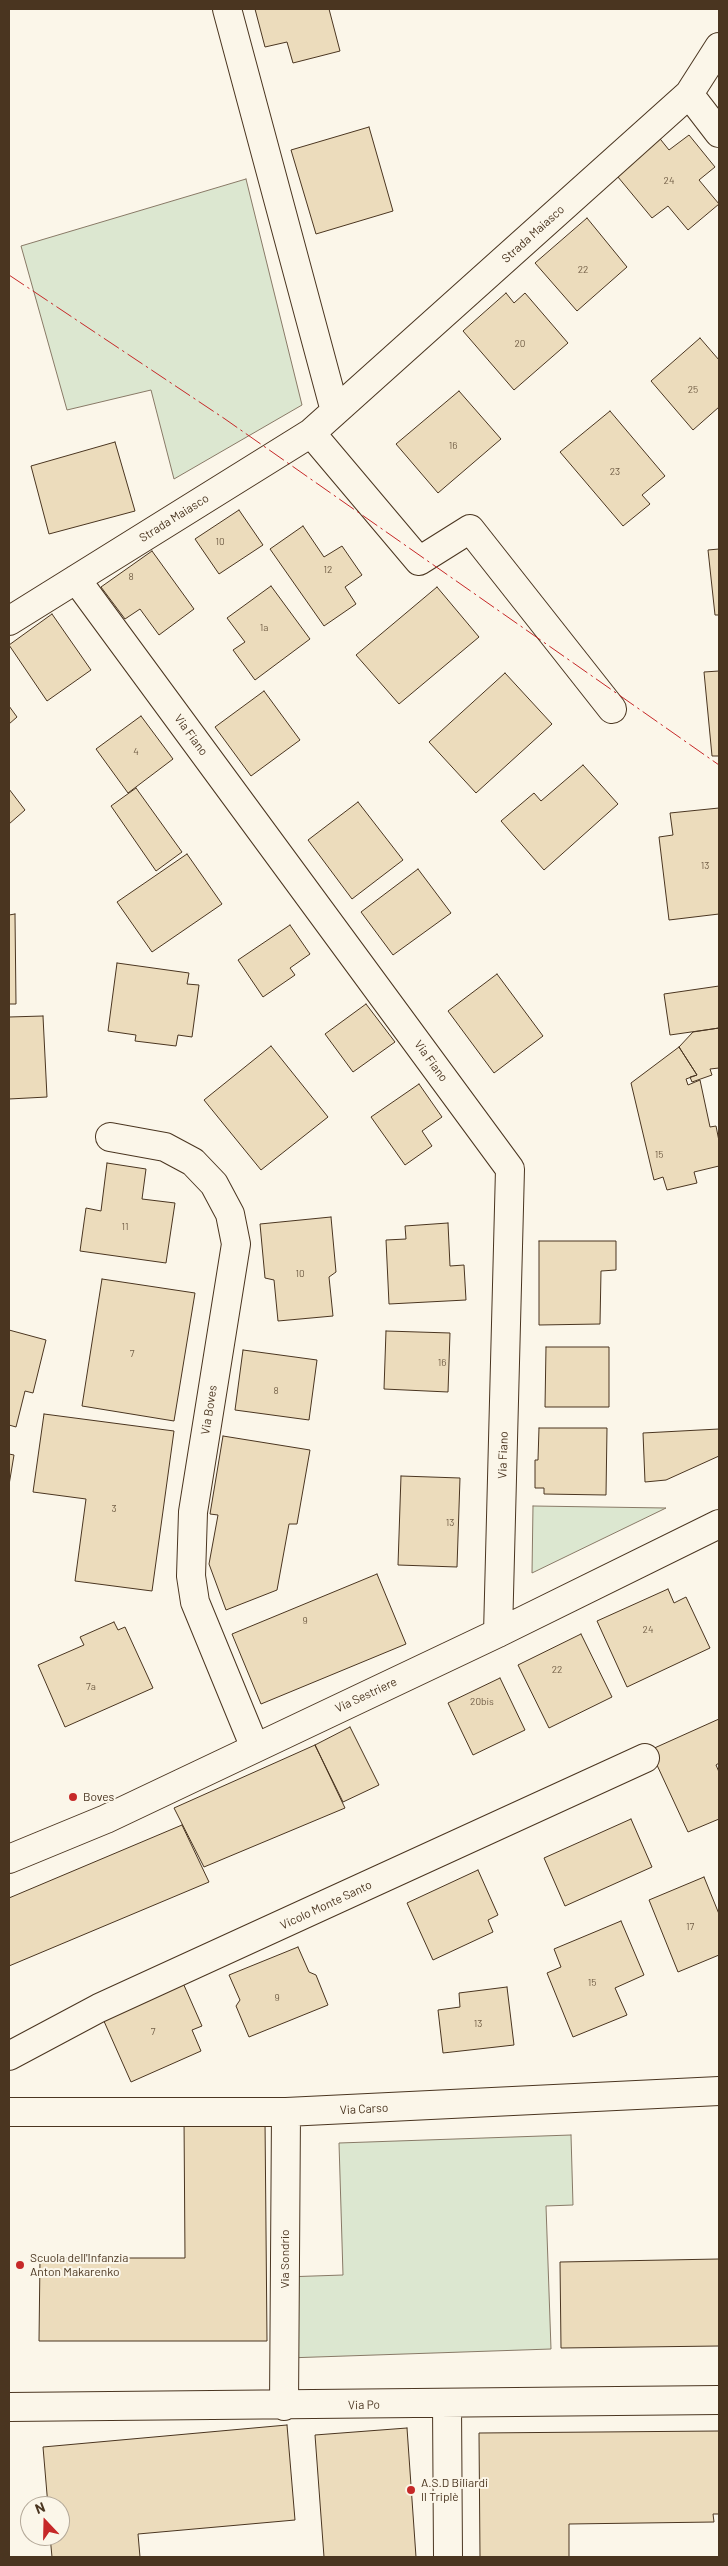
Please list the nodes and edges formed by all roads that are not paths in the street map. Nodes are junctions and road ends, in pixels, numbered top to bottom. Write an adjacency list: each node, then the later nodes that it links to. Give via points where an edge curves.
1 (227, 9): 5 (street)
2 (719, 48): 3 (street, Strada Maiasco)
3 (689, 94): 4 (street); 5 (street, Strada Maiasco)
4 (719, 133)
5 (335, 411): 6 (street, Strada Maiasco)
6 (311, 433): 7 (street, Strada Maiasco); 9 (street, via 419,561 470,529)
7 (76, 579): 8 (street, Strada Maiasco); 12 (street, Via Fiano, via 510,1169)
8 (9, 621)
9 (612, 709)
10 (110, 1137): 13 (street, Via Boves, via 166,1147 193,1162 214,1184 230,1214 236,1244 193,1512 191,1576 195,1602)
11 (719, 1524): 12 (street, Via Sestriere)
12 (498, 1633): 13 (street, Via Sestriere)
13 (255, 1748): 15 (street, Via Sestriere, via 106,1819)
14 (646, 1758): 16 (street, Vicolo Monte Santo, via 99,2008)
15 (9, 1859)
16 (9, 2056)
17 (719, 2091): 19 (street, Via Carso)
18 (9, 2112): 19 (street, Via Carso)
19 (286, 2112): 22 (street, Via Sondrio)
20 (719, 2400): 21 (street, Via Po)
21 (447, 2404): 22 (street, Via Po); 24 (street)
22 (284, 2406): 23 (street, Via Po)
23 (9, 2407)
24 (448, 2557)

